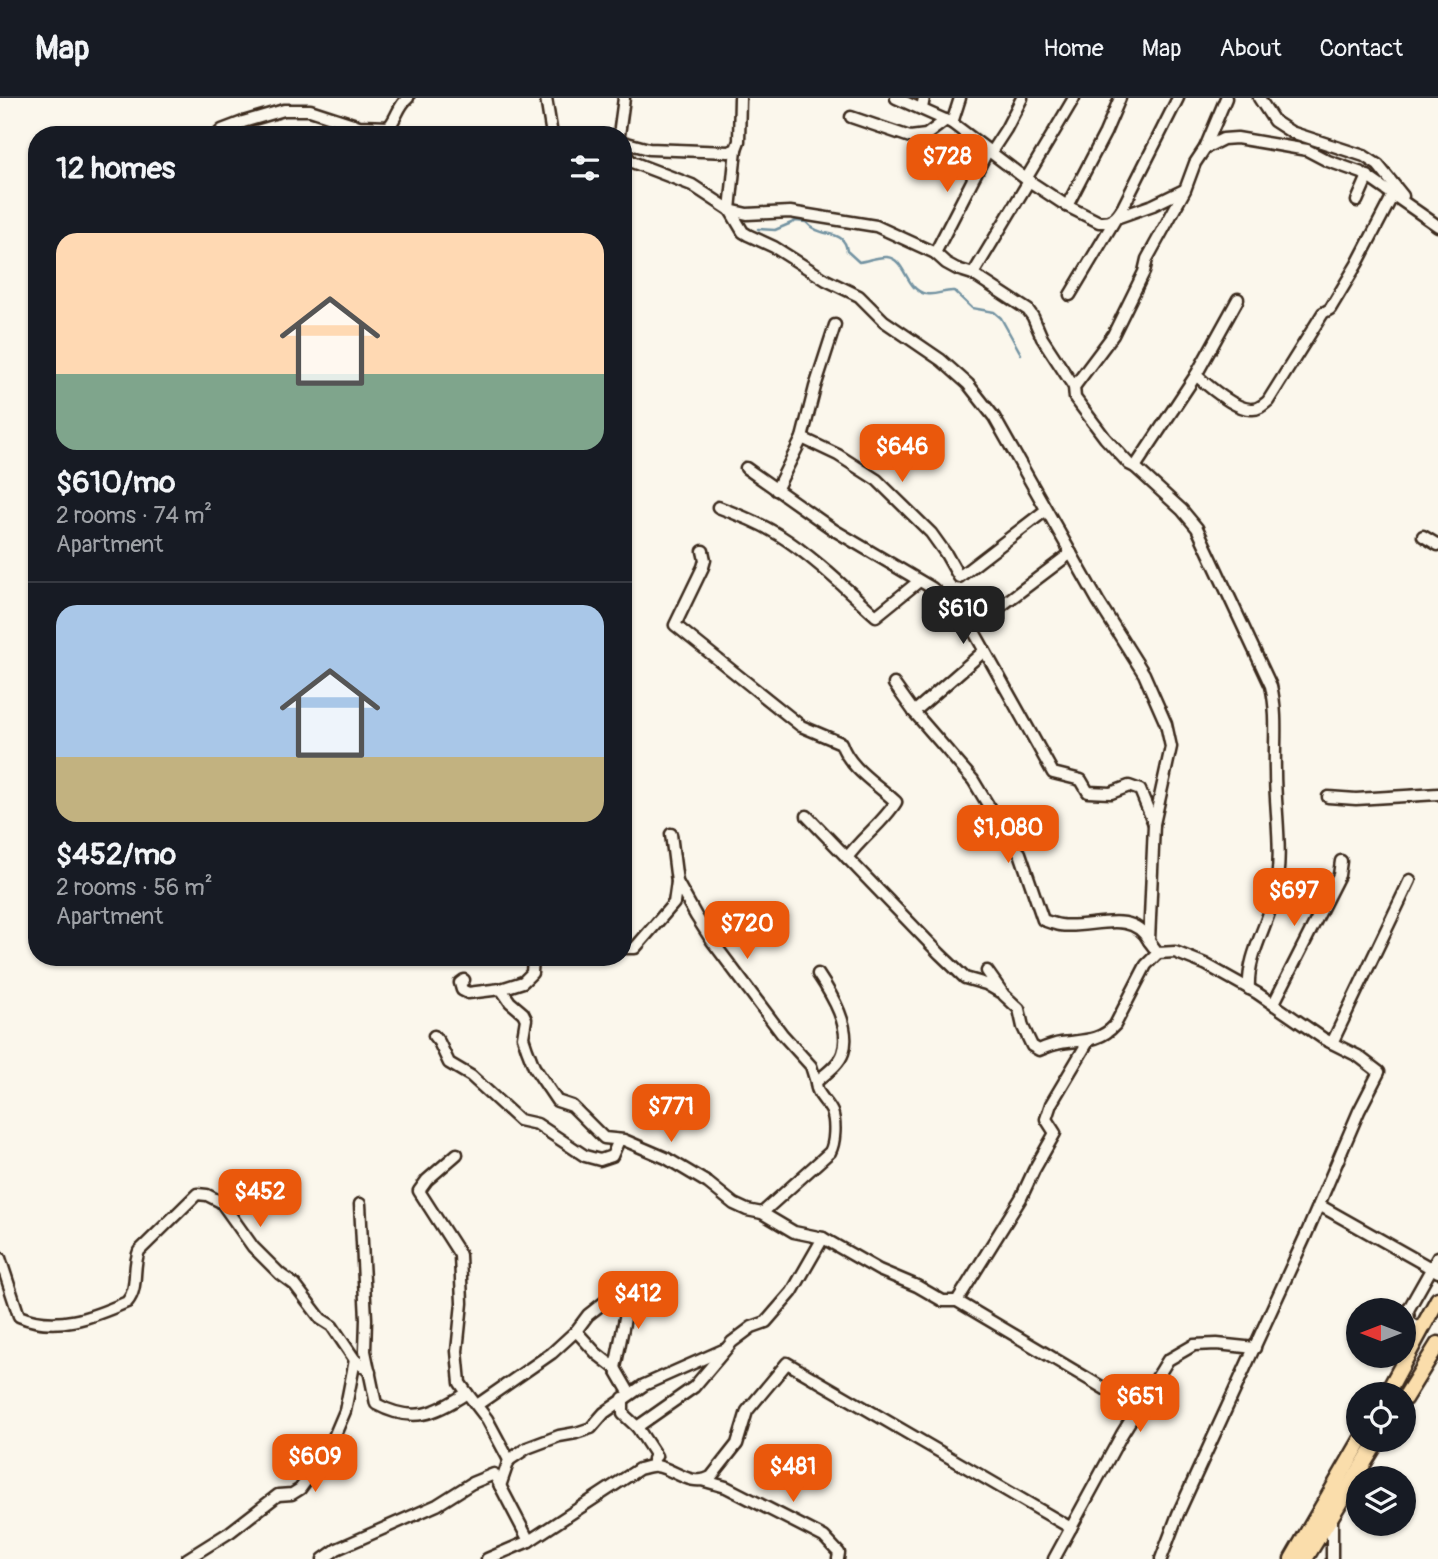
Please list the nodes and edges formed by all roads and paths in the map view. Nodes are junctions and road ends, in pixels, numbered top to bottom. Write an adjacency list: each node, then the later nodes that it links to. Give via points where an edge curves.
1 (408, 98): 18 (street)
2 (546, 98): 19 (street)
3 (624, 98): 20 (street)
4 (740, 98): 23 (street)
5 (896, 98): 13 (street)
6 (960, 98): 15 (street)
7 (1022, 98): 24 (street)
8 (1074, 98): 27 (street)
9 (1120, 98): 32 (street)
10 (1178, 98): 34 (street)
11 (1226, 98): 22 (street)
12 (1259, 98): 31 (street, via 1275,121 1291,132 1378,164)
13 (923, 103): 15 (street)
14 (851, 117): 15 (street, via 910,137 926,135)
15 (949, 122): 24 (street)
16 (231, 126): 17 (street, via 284,110 310,110)
17 (359, 126)
18 (391, 126)
19 (551, 126)
20 (620, 126)
21 (632, 144): 23 (street, via 720,153)
22 (1205, 148): 26 (street, via 1237,138 1288,146); 28 (street)
23 (736, 149): 33 (street)
24 (990, 151): 27 (street); 36 (street)
25 (632, 162): 33 (street, via 692,185)
26 (1368, 176): 29 (street); 30 (street)
27 (1028, 180): 32 (street); 37 (street)
28 (1185, 190): 34 (street); 42 (street, via 1113,335)
29 (1394, 193): 31 (street); 41 (street, via 1330,309 1268,401 1251,410)
30 (1357, 201)
31 (1407, 202): 35 (street)
32 (1067, 206): 34 (street, via 1099,222)
33 (730, 210): 36 (street, via 790,212 876,226); 48 (street, via 743,232 859,296 884,321 968,384 995,417)
34 (1116, 218): 38 (street)
35 (1438, 226)
36 (934, 253): 37 (street)
37 (973, 274): 42 (street, via 1028,310)
38 (1070, 295)
39 (1238, 299): 41 (street)
40 (835, 325): 43 (street)
41 (1196, 375): 44 (street)
42 (1074, 387): 44 (street, via 1075,398 1105,438)
43 (802, 438): 46 (street); 48 (street, via 877,480 930,533 959,577)
44 (1135, 467): 75 (street, via 1197,528 1275,703 1279,859 1275,896 1248,972)
45 (746, 468): 46 (street)
46 (776, 491): 53 (street)
47 (719, 507): 53 (street, via 780,536 876,616)
48 (1046, 510): 52 (street)
49 (1423, 536): 50 (street)
50 (1438, 545)
51 (703, 551): 63 (street, via 703,567 676,625 801,726 841,743 851,762 896,802)
52 (1072, 553): 54 (street); 61 (street, via 1144,674 1163,716 1171,747)
53 (918, 582): 54 (street, via 932,588)
54 (972, 628): 55 (street)
55 (983, 652): 57 (street); 61 (street, via 1054,773 1081,780 1088,792 1111,793 1129,786 1140,790)
56 (894, 684): 57 (street)
57 (914, 712): 67 (street, via 973,780 1020,853 1043,920 1060,925 1126,923 1143,930)
58 (1438, 794): 59 (street)
59 (1328, 797)
60 (807, 816): 63 (street)
61 (1154, 824): 67 (street)
62 (671, 834): 66 (street)
63 (847, 858): 76 (street, via 965,978)
64 (1341, 861): 77 (street, via 1339,875)
65 (1410, 880): 80 (street)
66 (677, 882): 68 (street, via 674,903); 81 (street, via 712,941 811,1066)
67 (1149, 941): 69 (street)
68 (632, 948)
69 (1158, 953): 75 (street, via 1190,957); 79 (street, via 1146,965 1115,1025)
70 (532, 966): 74 (street, via 523,982)
71 (987, 971): 76 (street)
72 (818, 974): 81 (street, via 833,996 844,1029 843,1053)
73 (464, 981): 74 (street, via 462,990 468,993)
74 (501, 989): 82 (street, via 526,1019 523,1037 527,1049 557,1101 572,1106 604,1138)
75 (1249, 989): 77 (street)
76 (1004, 995): 79 (street, via 1019,1009 1032,1046 1039,1050)
77 (1274, 1003): 80 (street)
78 (433, 1037): 82 (street, via 449,1063 471,1076 519,1120 537,1124 585,1156 600,1160 612,1156)
79 (1089, 1040): 92 (street, via 1051,1104 1046,1119 1055,1133 1051,1142)
80 (1332, 1043): 85 (street, via 1379,1072)
81 (816, 1082): 86 (street, via 831,1111 834,1145)
82 (619, 1140): 86 (street, via 666,1158 734,1204)
83 (457, 1154): 103 (street, via 419,1191 460,1255 457,1351 460,1383)
84 (360, 1204): 100 (street, via 364,1340)
85 (1320, 1205): 90 (street); 96 (street)
86 (762, 1213): 87 (street, via 794,1232)
87 (823, 1238): 92 (street, via 943,1301); 97 (street, via 779,1309)
88 (1438, 1257): 90 (street)
89 (0, 1258): 98 (street, via 19,1316 42,1323 86,1319 132,1297 139,1251 188,1201 197,1194 208,1195 221,1202 253,1247 332,1326)
90 (1435, 1270): 93 (street, via 1408,1310 1409,1322)
91 (1438, 1299): 93 (highway)
92 (957, 1301): 106 (street)
93 (1422, 1330): 101 (highway)
94 (576, 1331): 99 (street); 99 (street, via 587,1315 631,1288); 105 (street)
95 (1438, 1344): 102 (highway)
96 (1255, 1348): 106 (street, via 1194,1345 1168,1360); 122 (street)
97 (726, 1349): 104 (street); 107 (street, via 694,1387)
98 (355, 1360): 100 (street); 117 (street, via 345,1410 328,1451 300,1489 278,1495)
99 (615, 1368): 104 (street)
100 (370, 1372): 103 (street, via 376,1404 408,1416 423,1416)
101 (1393, 1382)
102 (1415, 1382)
103 (467, 1393): 105 (street)
104 (627, 1396): 107 (street, via 622,1414); 110 (street, via 591,1428 527,1448)
105 (477, 1405): 110 (street)
106 (1138, 1408): 115 (street)
107 (638, 1427): 111 (street, via 656,1456)
108 (1354, 1452): 123 (highway)
109 (1371, 1452): 114 (highway)
110 (509, 1460): 113 (street)
111 (655, 1465): 112 (street, via 681,1477); 116 (street, via 639,1469)
112 (705, 1481): 115 (street, via 737,1444 747,1411 787,1363); 120 (street, via 726,1487 824,1537 839,1553)
113 (499, 1486): 116 (street); 118 (street, via 494,1474 488,1475 437,1505)
114 (1332, 1515): 124 (highway); 125 (street)
115 (1071, 1528): 121 (street)
116 (529, 1541): 119 (street)
117 (187, 1559)
118 (323, 1559)
119 (487, 1559)
120 (838, 1559)
121 (1054, 1559)
122 (1161, 1559)
123 (1292, 1559)
124 (1305, 1559)
125 (1332, 1559)

